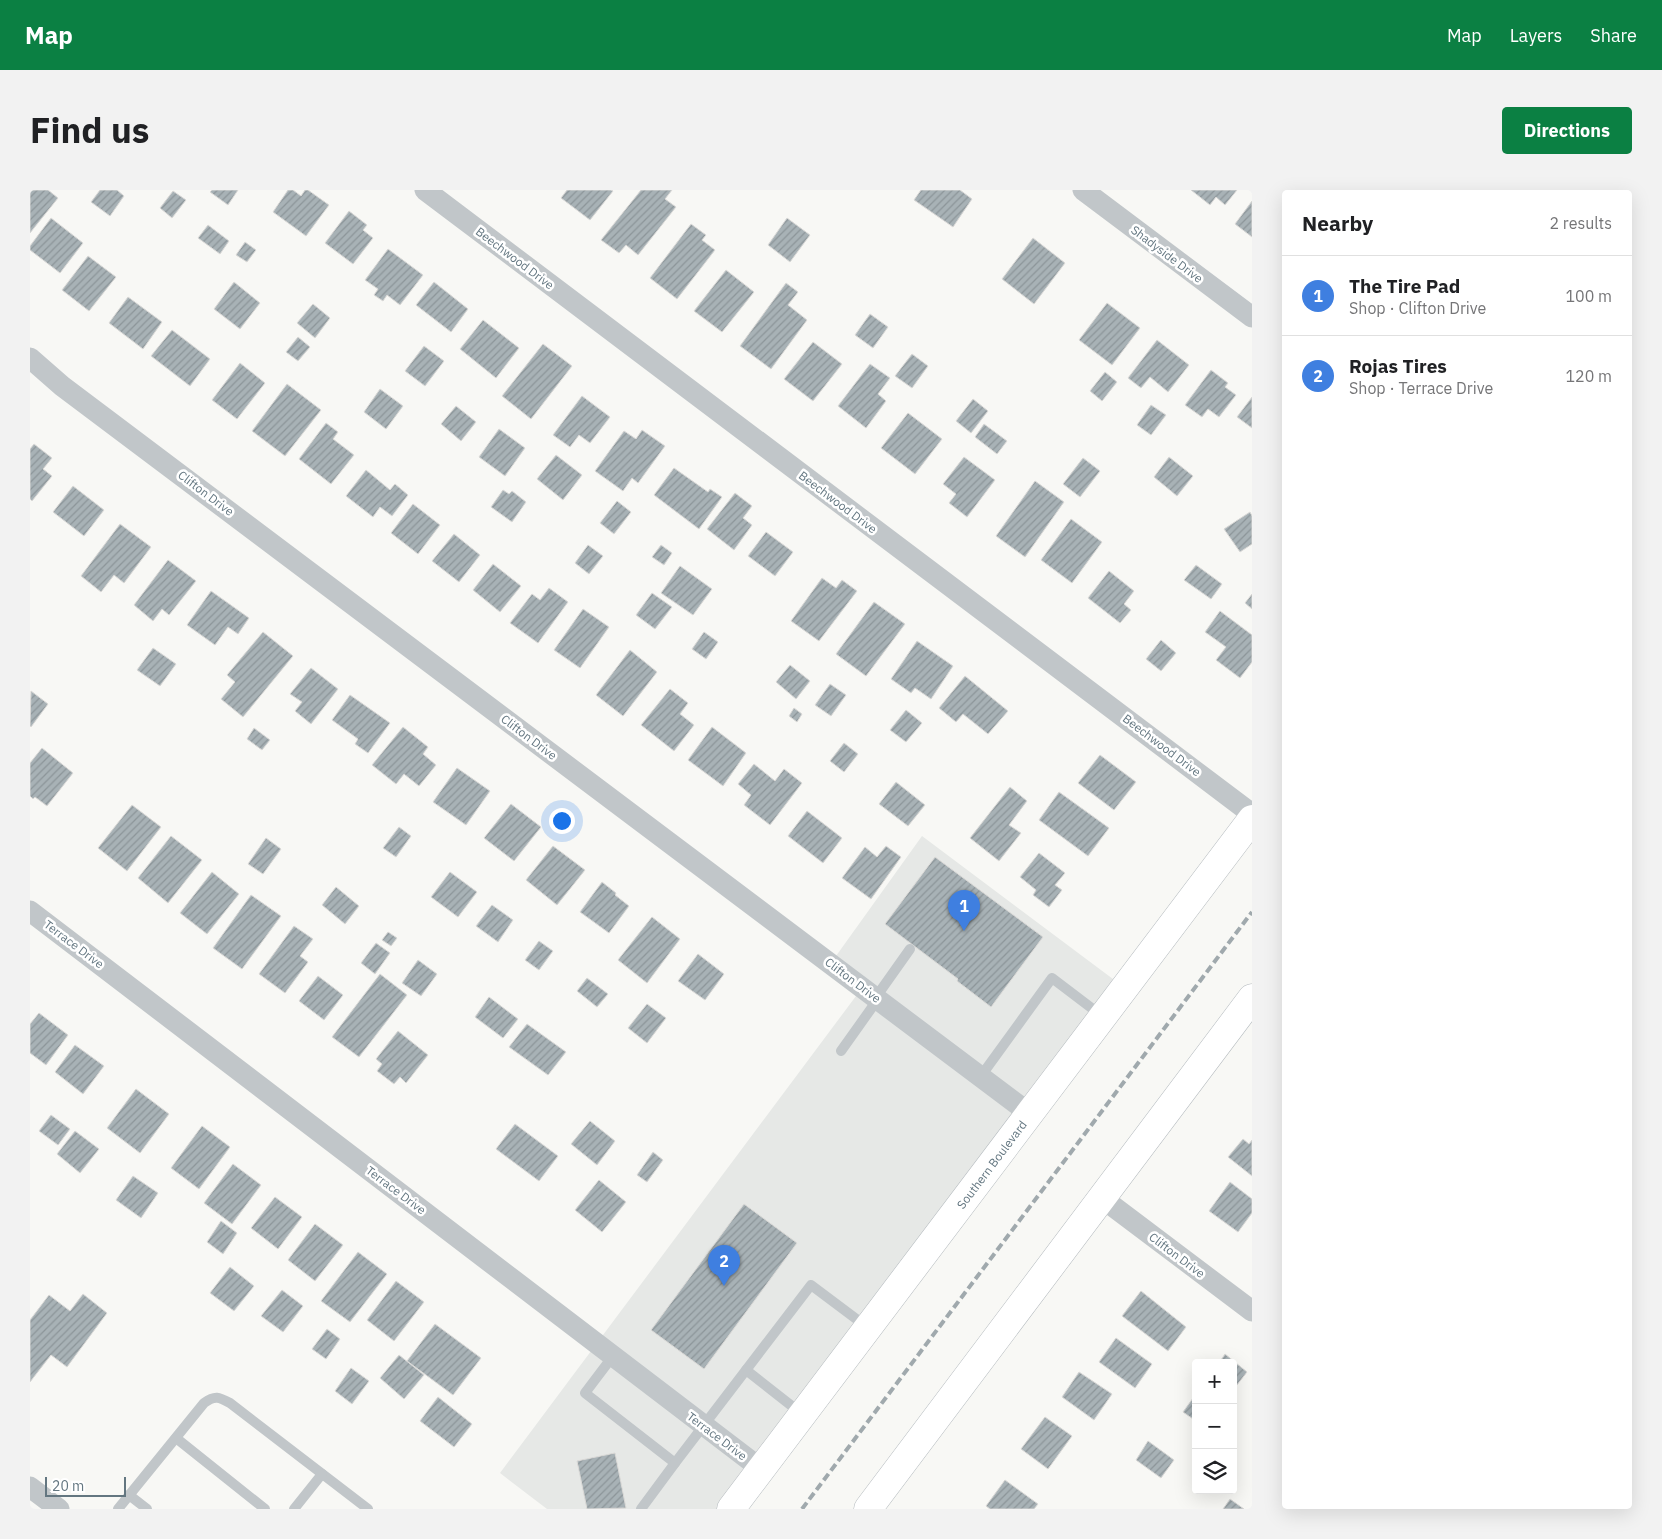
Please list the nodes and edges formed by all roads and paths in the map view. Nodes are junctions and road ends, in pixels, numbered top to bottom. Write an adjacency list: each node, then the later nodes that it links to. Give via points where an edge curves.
1 (424, 190): 5 (street, Beechwood Drive)
2 (1083, 190): 3 (street, Shadyside Drive)
3 (1252, 317)
4 (30, 358): 9 (street, Clifton Drive, via 62,386)
5 (1252, 814)
6 (1252, 819): 11 (street, Southern Boulevard)
7 (30, 911): 18 (street, Terrace Drive)
8 (910, 949): 9 (lane)
9 (877, 998): 12 (lane); 13 (street, Clifton Drive)
10 (1252, 998): 15 (street)
11 (1103, 1017): 13 (lane, via 1052,978); 14 (street, Southern Boulevard)
12 (841, 1051)
13 (981, 1076): 14 (street, Clifton Drive)
14 (1030, 1114): 17 (street, Southern Boulevard)
15 (1102, 1198): 16 (street, Clifton Drive); 36 (street)
16 (1252, 1311)
17 (868, 1328): 19 (lane, via 811,1285); 20 (street, Southern Boulevard)
18 (613, 1356): 21 (street, Terrace Drive); 23 (lane, via 584,1393)
19 (746, 1370): 20 (lane); 21 (lane)
20 (802, 1414): 24 (street, Southern Boulevard)
21 (704, 1426): 23 (lane); 24 (street, Terrace Drive)
22 (176, 1438): 25 (lane, via 204,1403 220,1397); 27 (lane); 31 (lane)
23 (675, 1463): 34 (lane)
24 (761, 1469): 35 (street, Southern Boulevard)
25 (322, 1474): 32 (lane); 33 (lane)
26 (30, 1486): 28 (street)
27 (129, 1495): 29 (lane); 30 (lane)
28 (59, 1509)
29 (118, 1509)
30 (147, 1509)
31 (265, 1509)
32 (294, 1509)
33 (368, 1509)
34 (641, 1509)
35 (731, 1509)
36 (868, 1509)

